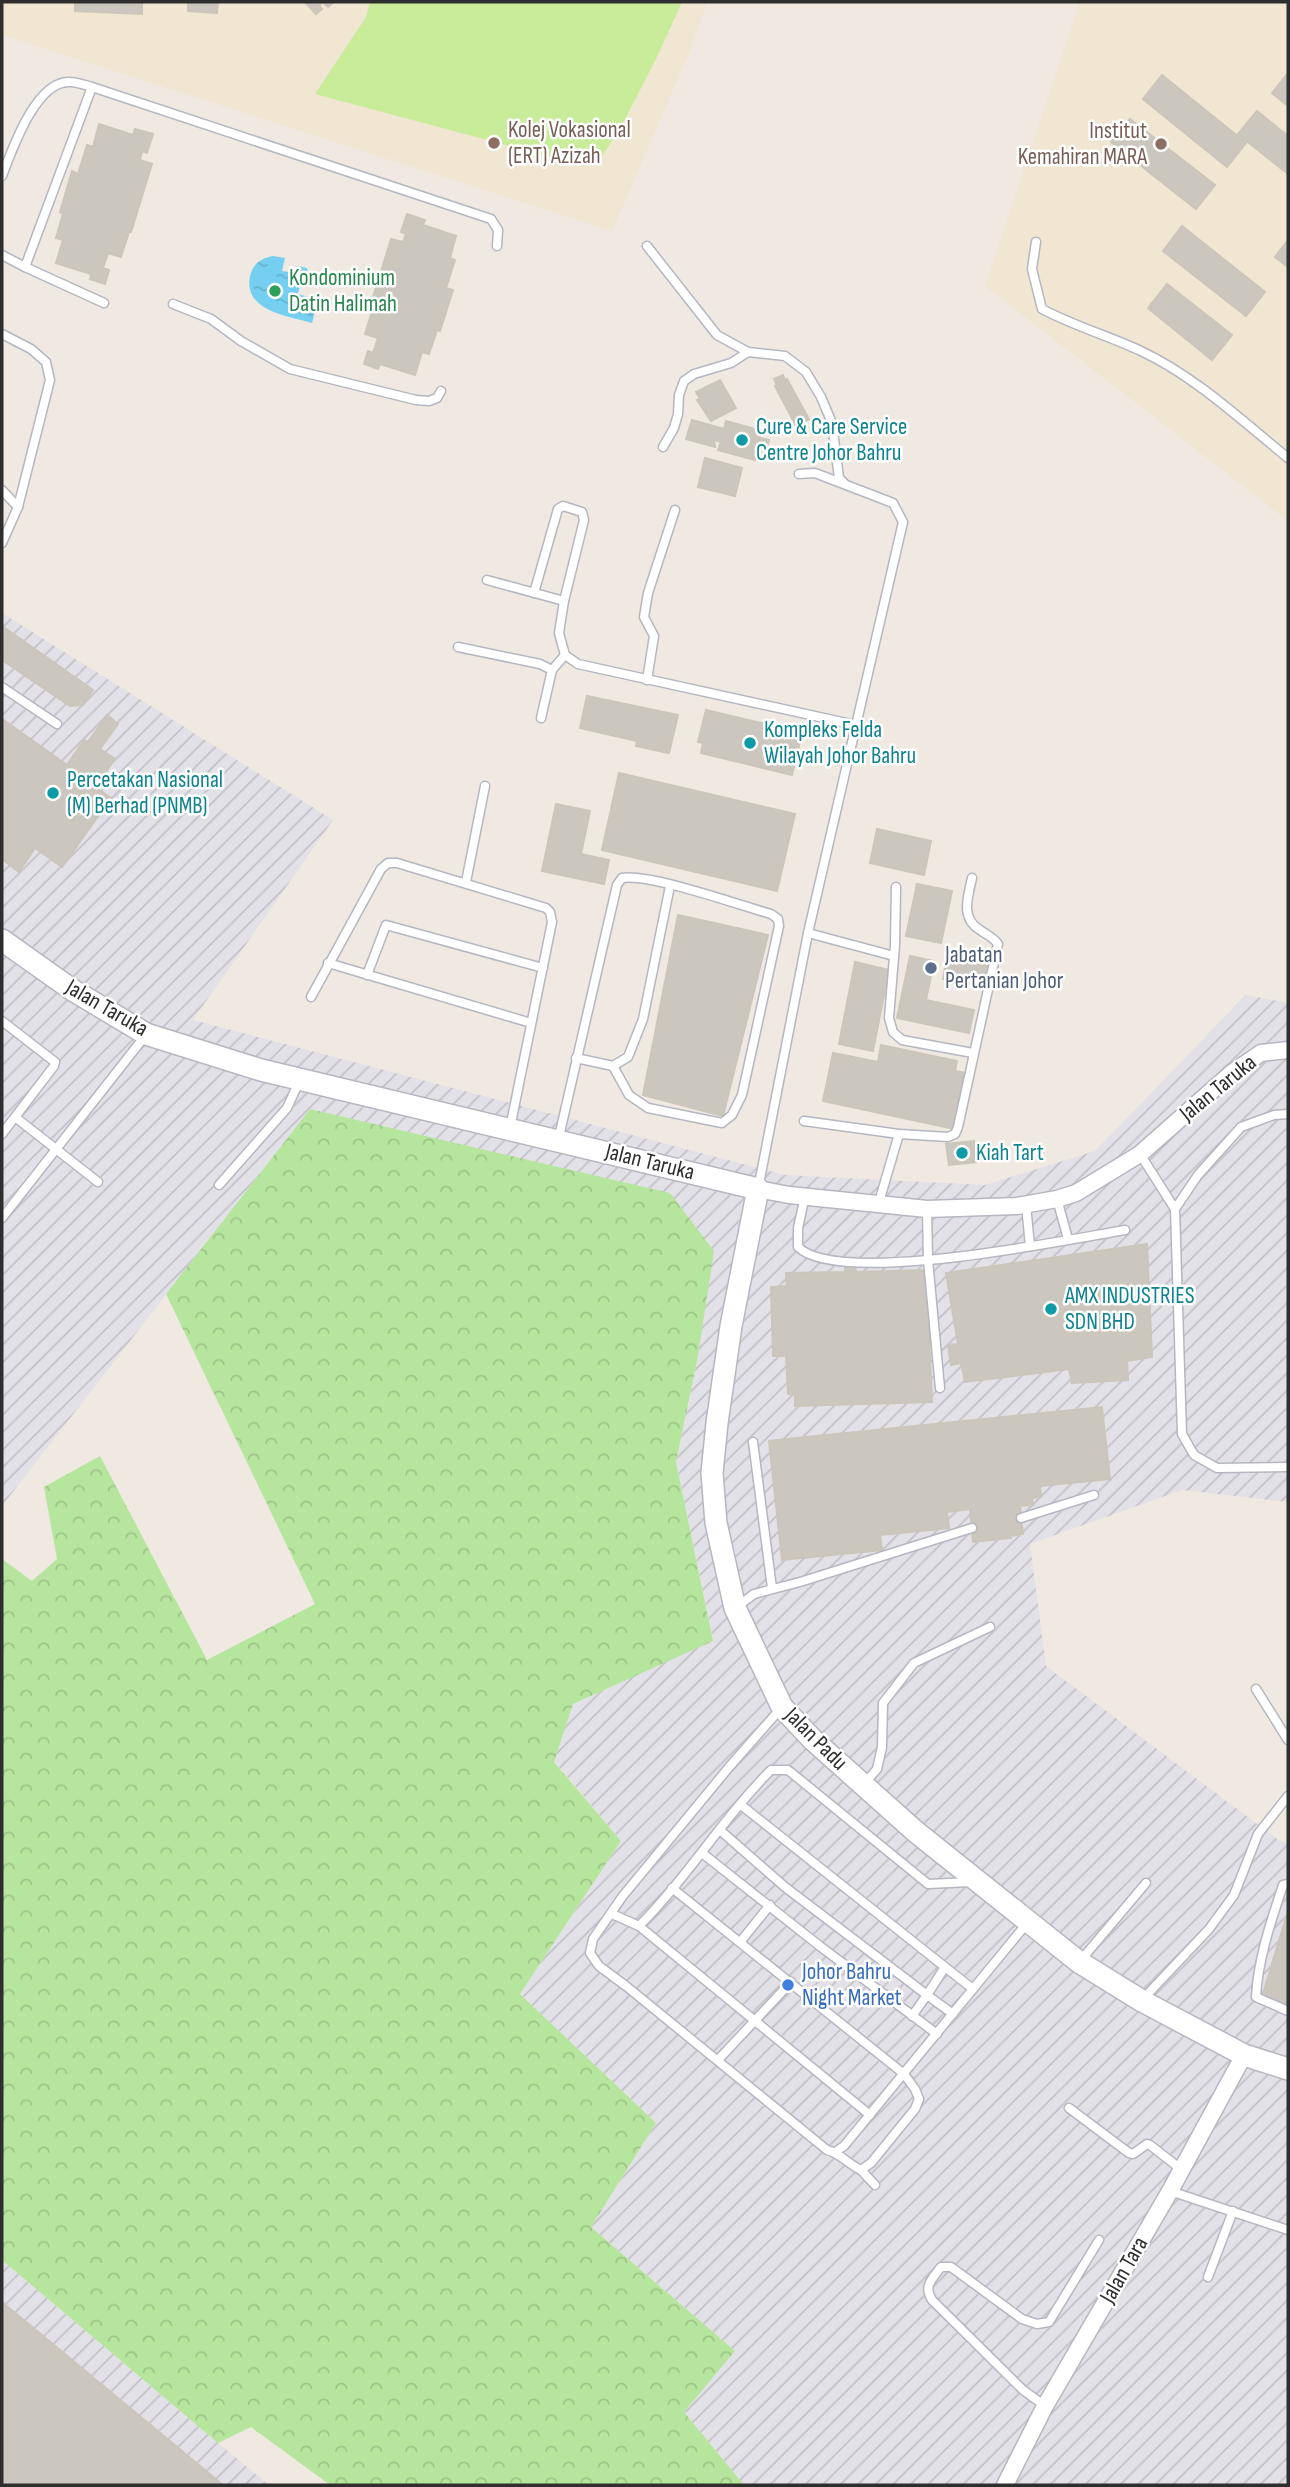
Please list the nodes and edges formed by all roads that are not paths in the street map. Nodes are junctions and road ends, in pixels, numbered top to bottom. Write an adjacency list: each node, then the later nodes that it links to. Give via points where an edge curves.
1 (92, 87): 2 (lane, via 68,81 47,90 32,110); 4 (lane, via 491,219 498,230); 7 (lane)
2 (2, 176)
3 (1036, 242): 14 (lane, via 1032,269 1042,309 1187,376)
4 (497, 246)
5 (647, 246): 11 (lane, via 717,335)
6 (2, 255): 7 (lane)
7 (25, 267): 8 (lane)
8 (104, 303)
9 (173, 304): 12 (lane, via 211,319 290,369 416,400 429,401)
10 (2, 334): 18 (lane, via 46,362 50,380)
11 (748, 352): 13 (lane, via 684,381 674,428); 16 (lane, via 785,356 806,372 832,423 839,478)
12 (441, 391)
13 (663, 447)
14 (1288, 458)
15 (799, 474): 16 (lane, via 815,473)
16 (849, 488): 31 (lane, via 893,503 903,522)
17 (2, 490): 18 (lane)
18 (18, 507): 20 (lane)
19 (675, 510): 27 (lane, via 644,617 654,636)
20 (2, 543)
21 (487, 580): 22 (lane)
22 (534, 593): 23 (lane); 23 (lane, via 557,512 563,506 582,512 584,520)
23 (564, 601): 25 (lane, via 559,633)
24 (458, 647): 26 (lane)
25 (565, 655): 26 (lane); 27 (lane, via 578,664)
26 (552, 670): 29 (lane)
27 (647, 680): 31 (lane)
28 (2, 687): 30 (lane)
29 (541, 718)
30 (57, 724)
31 (856, 724): 37 (lane)
32 (485, 786): 34 (lane)
33 (972, 878): 48 (lane, via 966,907 969,920 998,944)
34 (466, 882): 40 (lane, via 388,863); 41 (lane, via 542,905 550,912)
35 (670, 886): 49 (lane, via 630,876 617,886); 50 (lane, via 643,1019 628,1057); 50 (lane, via 778,919 742,1095 722,1123 706,1121 648,1108 629,1095)
36 (896, 887): 39 (lane)
37 (808, 933): 39 (lane); 63 (lane)
38 (2, 940): 46 (street, Jalan Taruka)
39 (894, 956): 48 (lane, via 888,1018 893,1032 902,1040)
40 (328, 963): 42 (lane); 43 (lane)
41 (543, 968): 42 (lane, via 386,925); 45 (lane)
42 (367, 975): 45 (lane)
43 (311, 997)
44 (2, 1021): 53 (lane, via 55,1062)
45 (531, 1023): 55 (lane)
46 (146, 1034): 51 (street, Jalan Taruka); 59 (lane)
47 (1288, 1050): 60 (street, Jalan Taruka, via 1261,1053 1233,1072)
48 (973, 1053): 56 (lane, via 955,1134)
49 (576, 1058): 50 (lane); 58 (lane)
50 (612, 1066)
51 (300, 1079): 55 (street, Jalan Taruka); 62 (lane, via 287,1108)
52 (1288, 1114): 69 (lane, via 1241,1127)
53 (15, 1116): 57 (lane); 59 (lane)
54 (804, 1121): 56 (lane)
55 (510, 1128): 58 (street, Jalan Taruka)
56 (899, 1133): 66 (lane)
57 (2, 1134)
58 (558, 1140): 63 (street, Jalan Taruka)
59 (56, 1149): 61 (lane); 70 (lane)
60 (1140, 1154): 65 (street, Jalan Taruka, via 1076,1193); 69 (lane)
61 (98, 1182)
62 (219, 1185)
63 (758, 1189): 64 (street, Jalan Taruka); 82 (street, Jalan Padu, via 731,1326 712,1473 716,1523)
64 (805, 1196): 66 (street, Jalan Taruka); 74 (lane, via 798,1228 798,1247 805,1254 839,1261)
65 (1057, 1199): 67 (street, Jalan Taruka); 72 (lane)
66 (879, 1202): 68 (street, Jalan Taruka)
67 (1026, 1205): 68 (street, Jalan Taruka); 73 (lane)
68 (927, 1209): 74 (lane)
69 (1175, 1209): 77 (lane, via 1182,1434 1194,1455 1217,1468)
70 (2, 1218)
71 (1125, 1230): 72 (lane)
72 (1068, 1239): 73 (lane)
73 (1030, 1246): 74 (lane)
74 (928, 1260): 75 (lane)
75 (940, 1388)
76 (753, 1442): 81 (lane)
77 (1288, 1467)
78 (1094, 1495): 79 (lane)
79 (1021, 1518)
80 (972, 1528): 81 (lane)
81 (772, 1588): 82 (lane)
82 (735, 1608): 85 (street, Jalan Padu)
83 (990, 1627): 87 (lane, via 915,1663 883,1703 877,1769)
84 (1256, 1689): 86 (lane)
85 (782, 1707): 87 (street, Jalan Padu); 97 (lane)
86 (1288, 1740)
87 (863, 1785): 92 (street, Jalan Padu)
88 (1288, 1796): 106 (lane, via 1258,1834 1234,1895 1222,1912)
89 (741, 1805): 90 (lane); 92 (lane, via 771,1770 789,1770 928,1884); 102 (lane)
90 (721, 1830): 91 (lane); 105 (lane, via 785,1887)
91 (702, 1853): 95 (lane); 96 (lane)
92 (978, 1881): 98 (street, Jalan Padu)
93 (1146, 1883): 101 (lane)
94 (1288, 1884): 107 (lane, via 1283,1885 1274,1913 1257,1975 1256,1997)
95 (672, 1888): 99 (lane); 100 (lane)
96 (770, 1905): 100 (lane); 109 (lane)
97 (612, 1914): 99 (lane); 113 (lane, via 593,1939 590,1953 599,1966)
98 (1028, 1922): 101 (street, Jalan Padu); 104 (lane)
99 (639, 1926): 110 (lane)
100 (741, 1941): 103 (lane)
101 (1079, 1962): 106 (street, Jalan Padu)
102 (946, 1968): 104 (lane); 105 (lane)
103 (791, 1982): 110 (lane); 115 (lane)
104 (973, 1989): 108 (lane)
105 (927, 1995): 108 (lane); 109 (lane)
106 (1142, 2001): 112 (street, Jalan Padu)
107 (1288, 2011)
108 (953, 2014): 111 (lane)
109 (912, 2016): 111 (lane)
110 (755, 2022): 113 (lane); 117 (lane)
111 (937, 2034): 115 (lane)
112 (1244, 2054): 114 (street, Jalan Padu); 120 (street, Jalan Tara)
113 (718, 2060): 118 (lane)
114 (1288, 2069)
115 (904, 2074): 117 (lane); 119 (lane, via 919,2099 915,2109)
116 (1069, 2108): 120 (lane, via 1129,2153 1147,2144)
117 (870, 2115): 118 (lane)
118 (835, 2152): 119 (lane)
119 (861, 2169): 121 (lane)
120 (1182, 2170): 122 (street, Jalan Tara)
121 (874, 2185)
122 (1170, 2191): 123 (lane); 127 (street, Jalan Tara)
123 (1233, 2211): 124 (lane); 126 (lane)
124 (1288, 2230)
125 (1099, 2240): 127 (lane, via 1049,2322 1037,2325 1022,2319 951,2267 941,2267 927,2285 932,2300)
126 (1208, 2277)
127 (1045, 2406): 128 (street, Jalan Tara)
128 (1004, 2485)

